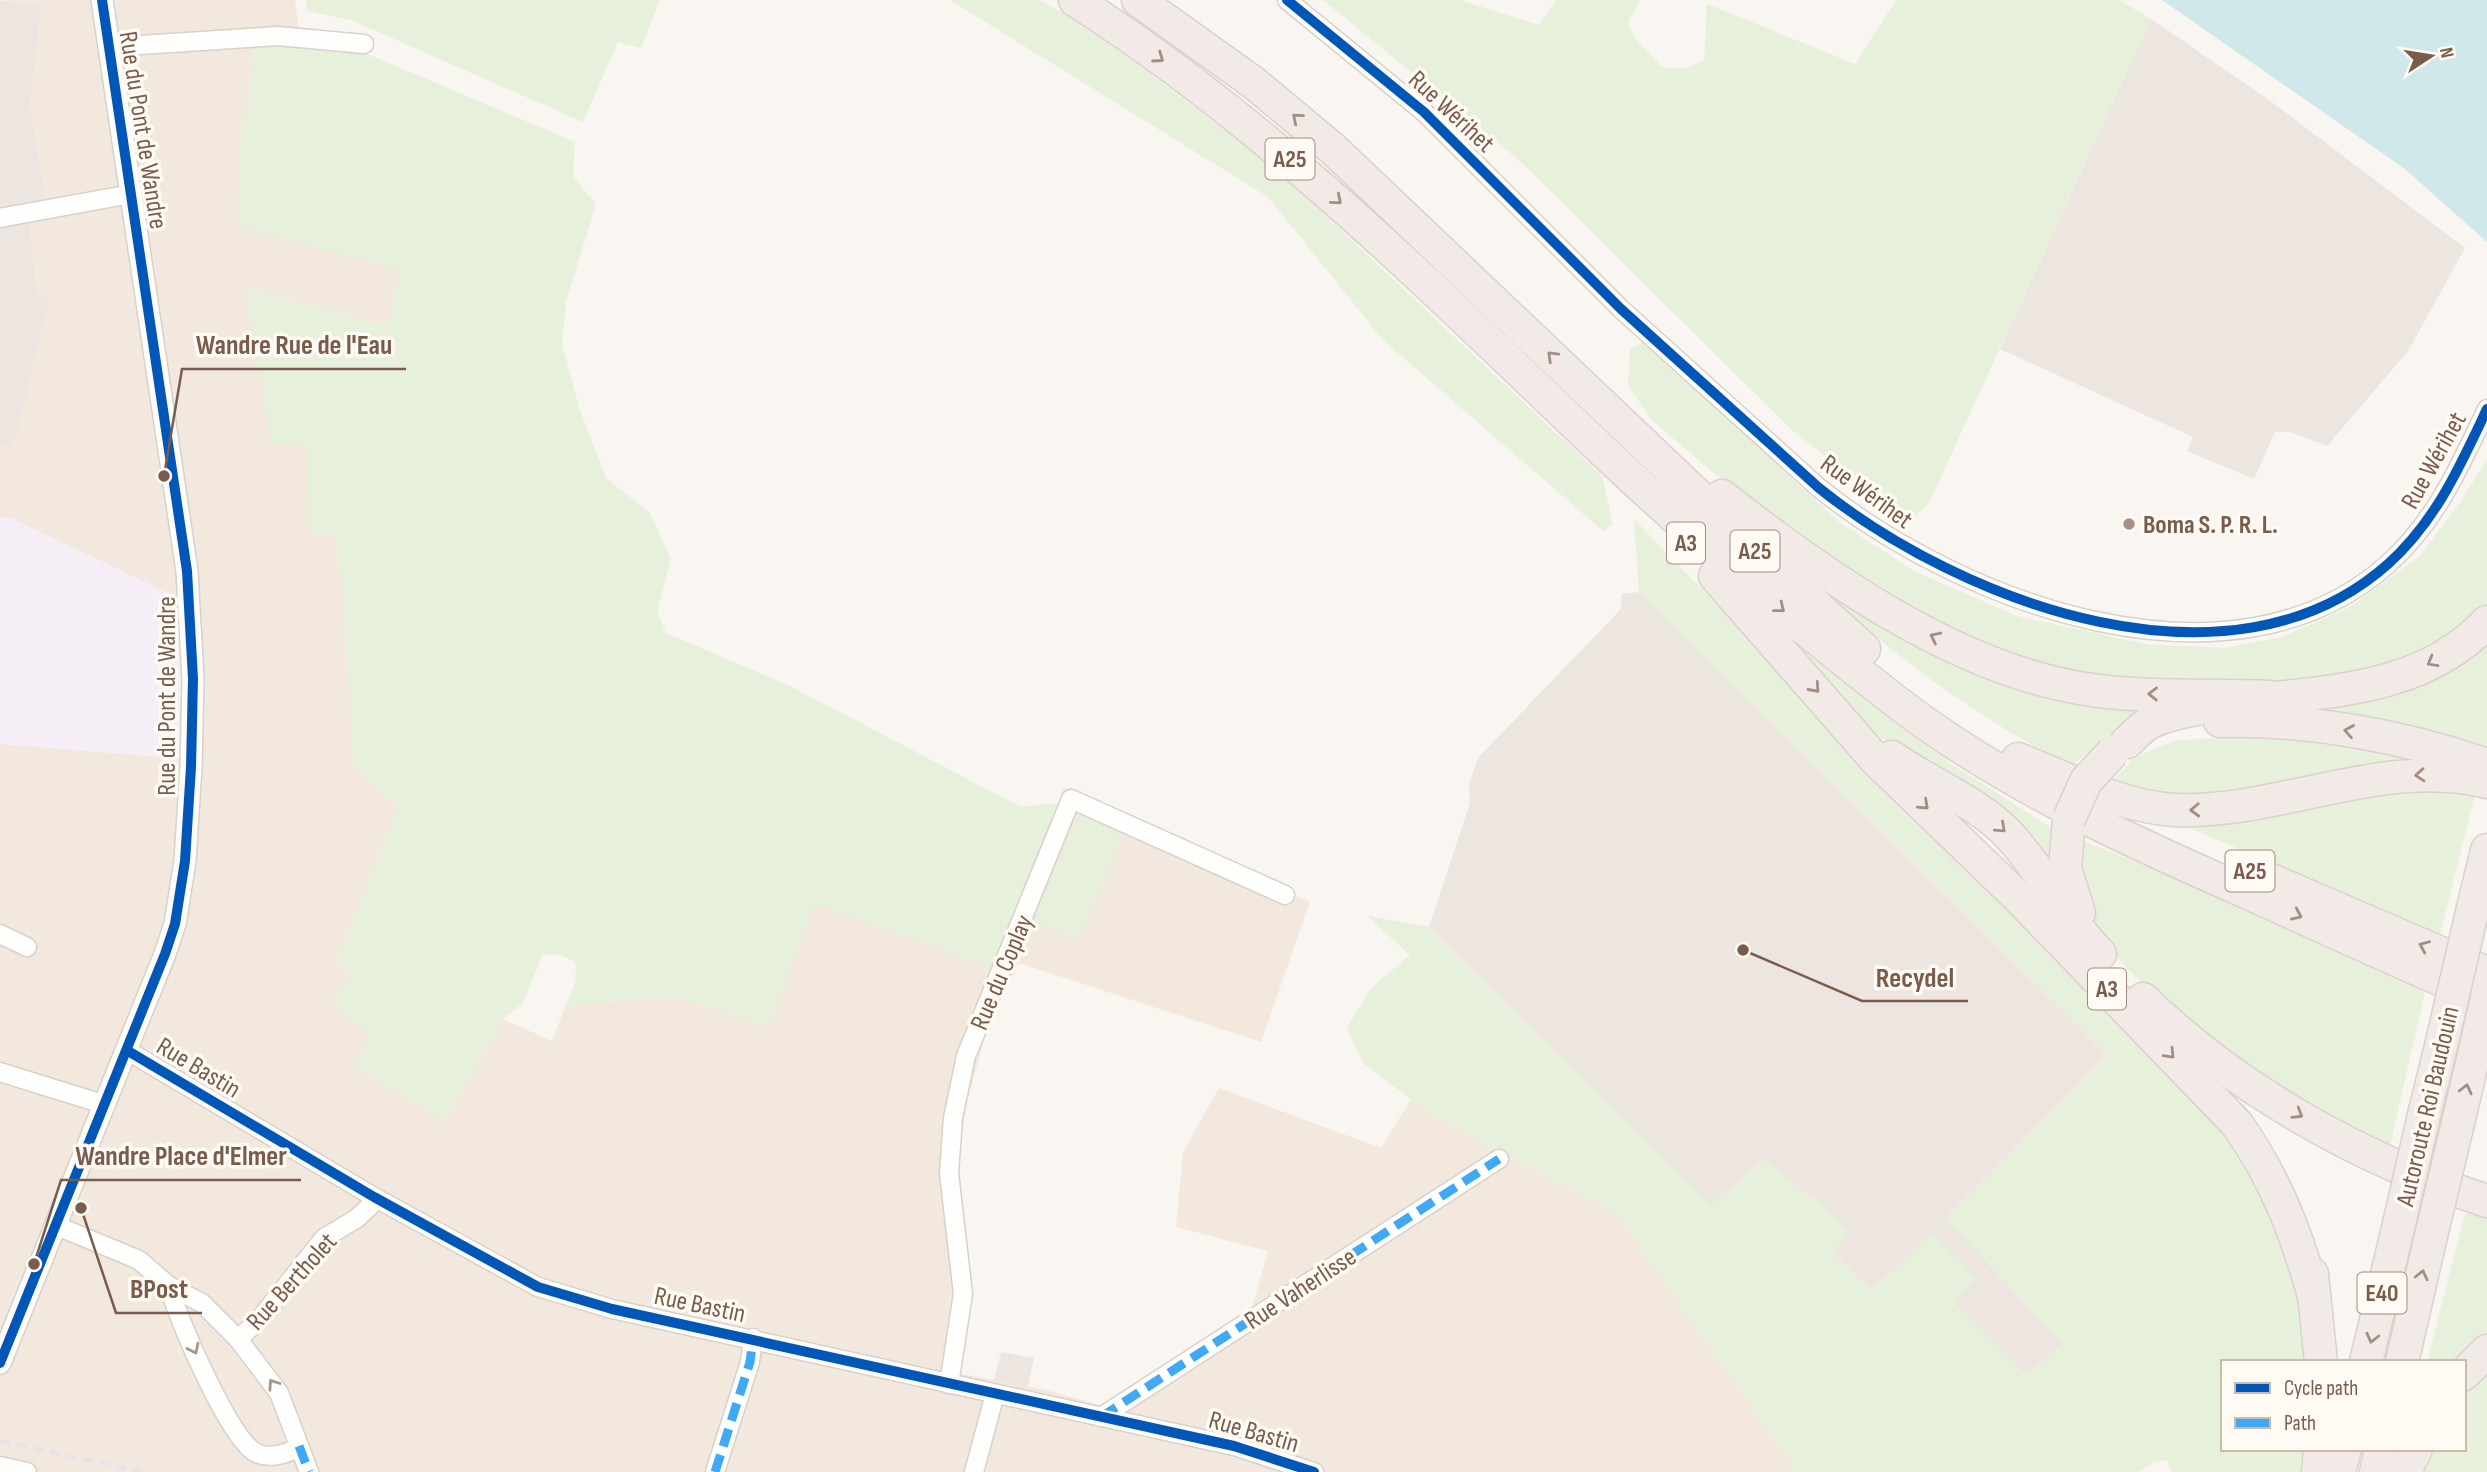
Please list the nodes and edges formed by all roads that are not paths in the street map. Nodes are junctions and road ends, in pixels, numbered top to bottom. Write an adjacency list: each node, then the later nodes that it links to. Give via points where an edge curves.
1 (102, 0): 6 (street, Rue du Pont de Wandre)
2 (1075, 0): 11 (highway, A25, one-way to 11, via 1185,75 1271,143 1383,240)
3 (1138, 0): 10 (highway, A25, one-way to 3, via 1334,149 1254,83)
4 (1287, 0): 9 (street, Rue Wérihet, via 1424,112 1621,309 1819,488 1905,547 1965,579 2069,613 2148,628 2226,631 2298,618 2360,586 2411,541 2449,490)
5 (364, 44): 6 (street, via 278,36)
6 (108, 47): 7 (street, Rue du Pont de Wandre)
7 (131, 194): 8 (street); 27 (street, Rue du Pont de Wandre, via 187,571 193,679 186,861 175,924)
8 (0, 218)
9 (2487, 409)
10 (1633, 434): 13 (highway, A3, one-way to 10, via 2078,688 1966,652 1875,604); 16 (highway, A25, via 1851,638 1954,718)
11 (1635, 481): 14 (highway, A3, one-way to 14); 25 (highway, A25, one-way to 25, via 1752,586 1885,693 2013,780 2092,824)
12 (2487, 622): 13 (highway, A3, one-way to 13, via 2456,648 2406,675 2362,688)
13 (2270, 697): 15 (highway, A3, via 2149,722)
14 (1844, 720): 24 (highway, A3, one-way to 24, via 2007,833 2082,935); 37 (highway, A3, one-way to 37, via 1876,760 2021,900 2237,1124 2286,1209)
15 (2120, 747): 17 (highway, A3, one-way to 15, via 2386,738 2270,721 2184,725 2153,731); 24 (highway, A3, bridge, via 2079,791 2064,849 2076,906)
16 (2018, 759): 18 (highway, one-way to 16, via 2419,774 2218,808 2178,810 2122,800); 23 (highway, A25, one-way to 16, via 2152,831)
17 (2487, 765)
18 (2487, 782)
19 (2487, 850): 42 (highway, Autoroute Roi Baudouin / E40, one-way to 42, bridge)
20 (1285, 895): 46 (street, Rue du Coplay, via 1071,799 965,1056 949,1173 962,1294)
21 (0, 934): 22 (street)
22 (27, 947)
23 (2487, 973)
24 (2120, 975): 26 (highway, A3)
25 (2487, 999): 43 (highway, Autoroute Roi Baudouin / E40, one-way to 25, bridge)
26 (2202, 1048): 30 (highway, A3, one-way to 30); 37 (highway, A3, via 2252,1107 2278,1153 2308,1249)
27 (128, 1051): 29 (street, Rue du Pont de Wandre); 33 (street, Rue Bastin)
28 (0, 1072): 29 (street)
29 (106, 1105): 35 (street, Rue du Pont de Wandre)
30 (2334, 1135): 32 (highway, A3); 34 (highway, A3, via 2385,1163)
31 (1499, 1159): 48 (street, Rue Vaherlisse)
32 (2487, 1184)
33 (374, 1197): 38 (street, Rue Bastin, via 538,1287 612,1309); 39 (street, Rue Bertholet, via 356,1219 324,1238 260,1320)
34 (2487, 1201)
35 (57, 1226): 36 (street, via 139,1260); 44 (street, Rue du Pont de Wandre)
36 (169, 1286): 39 (street, via 202,1303); 49 (street, one-way to 49, via 174,1307 230,1422 250,1449 277,1455)
37 (2314, 1296): 41 (highway, A3)
38 (753, 1338): 46 (street, Rue Bastin); 57 (street, via 750,1362)
39 (238, 1339): 49 (street, one-way to 39, via 279,1393)
40 (2487, 1351): 45 (highway)
41 (2321, 1360)
42 (2366, 1360)
43 (2402, 1360)
44 (0, 1363)
45 (2466, 1372)
46 (949, 1384): 47 (street, Rue Bastin)
47 (995, 1394): 48 (street, Rue Bastin); 58 (street)
48 (1101, 1417): 59 (street, Rue Bastin, via 1234,1446)
49 (299, 1446): 56 (street)
50 (2320, 1451): 60 (highway)
51 (2344, 1451): 61 (highway)
52 (2381, 1451): 62 (highway)
53 (2415, 1451): 63 (highway)
54 (0, 1466): 55 (street)
55 (27, 1472)
56 (309, 1472)
57 (715, 1472)
58 (974, 1472)
59 (1314, 1472)
60 (2318, 1472)
61 (2339, 1472)
62 (2376, 1472)
63 (2405, 1472)

